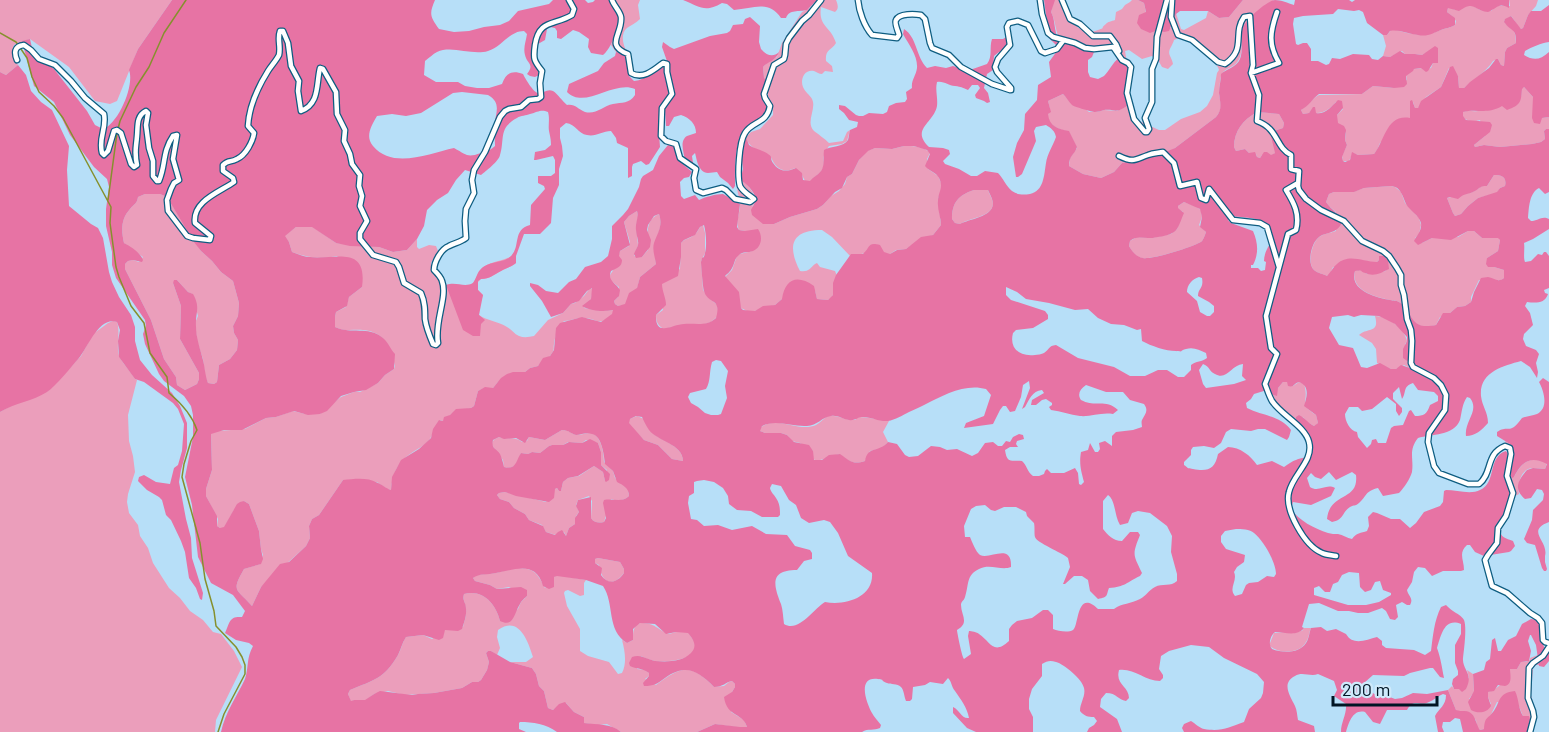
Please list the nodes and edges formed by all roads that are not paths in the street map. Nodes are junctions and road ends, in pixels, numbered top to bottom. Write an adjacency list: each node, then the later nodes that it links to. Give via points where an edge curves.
1 (569, 0): 10 (street, via 574,9 572,15 545,26 537,36 534,59 542,71 541,97 502,114 474,170 474,193 465,209 466,238 446,247 434,263 443,287 435,345 421,293 404,283 396,262 373,255 360,239 367,221 360,206 360,175 345,145 345,129 337,114 337,95 320,68 316,96 301,111 299,81 291,66 283,31 279,34 278,55 261,83 249,115 248,126 254,138 241,157 223,165 223,171 234,182 215,192 195,214 195,223 211,236 210,240 187,236 167,209 171,189 179,180 173,159 177,135 166,147 162,175 157,181 153,176 147,112 137,123 134,166 117,130 108,151 102,153 104,114 55,65 39,59 24,45 16,49)
2 (612, 0): 3 (street, via 621,17 616,46 628,54 631,73 644,75 667,64 672,94 662,108 662,136 676,144 680,158 696,169 696,190 703,193 722,188 735,200 750,202 754,199 742,189 738,178 744,135 769,112 764,94 774,65 784,59 789,38)
3 (821, 0)
4 (858, 0): 9 (street, via 872,35 897,38 897,19 902,15 921,15 932,48 995,86 1010,90 995,67 1010,45 1008,23 1028,25 1045,53 1057,49)
5 (1040, 0): 9 (street, via 1048,33)
6 (1062, 0): 11 (street, via 1070,19 1093,36 1110,36)
7 (1169, 0): 11 (street, via 1157,37 1152,102 1145,118 1147,132 1134,119 1127,93 1131,67); 12 (street, via 1178,35 1192,40 1225,64 1232,60 1239,44 1241,21 1250,16)
8 (1277, 12): 12 (street, via 1270,44 1279,63)
9 (1064, 41): 11 (street, via 1085,48 1113,47)
10 (17, 60)
11 (1122, 60)
12 (1251, 73): 14 (street, via 1259,95 1257,121 1270,127 1291,156 1290,169 1299,171)
13 (1119, 156): 15 (street, via 1135,161 1163,152 1174,163 1180,186 1197,182 1201,198 1206,200 1209,189 1233,220 1260,223 1267,228)
14 (1298, 183): 15 (street, via 1286,190 1296,205 1298,223 1296,230 1288,234); 17 (street, via 1306,199 1344,221 1362,241 1383,251 1401,275 1411,330 1411,363 1434,378 1446,395 1445,410 1432,426 1428,440 1437,471 1468,484 1479,484 1495,452 1504,446 1510,449 1507,474 1513,493 1498,528 1497,543 1485,560 1492,586 1507,592 1542,622 1543,640)
15 (1279, 268): 16 (street, via 1266,316 1271,348 1276,354 1265,384 1272,402 1309,441 1310,452 1288,493 1290,509 1311,545 1324,554)
16 (1336, 556)
17 (1549, 645): 18 (street, via 1529,668 1528,698 1534,717)
18 (1530, 732)

